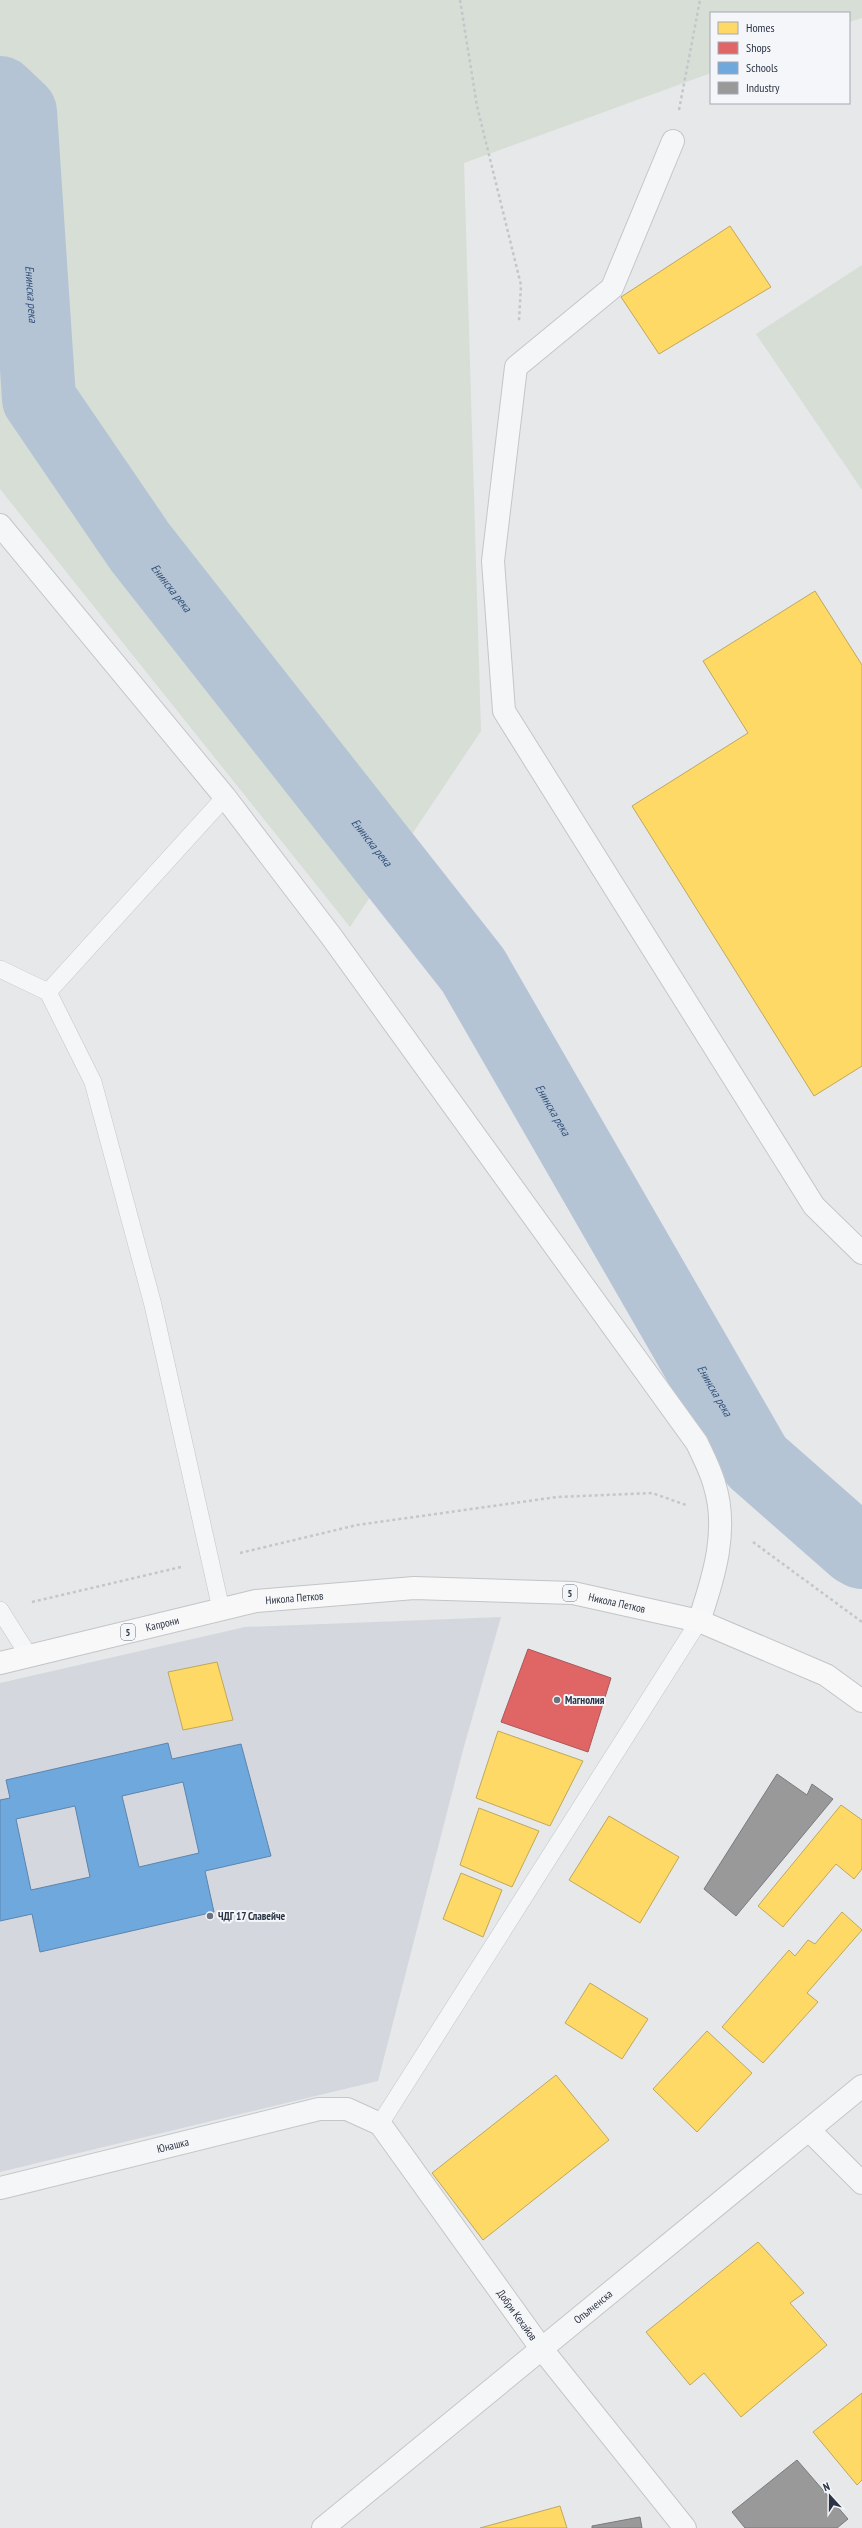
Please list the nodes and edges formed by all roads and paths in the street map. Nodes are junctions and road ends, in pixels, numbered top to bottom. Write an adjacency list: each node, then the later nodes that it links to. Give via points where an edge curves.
1 (460, 0): 4 (path, via 477,106 521,285)
2 (700, 0): 3 (path)
3 (673, 141): 4 (street, via 612,288)
4 (516, 367): 9 (street, via 493,561 504,711 814,1206)
5 (0, 525): 6 (street)
6 (225, 798): 8 (lane); 10 (street, via 331,936 697,1443 714,1483)
7 (0, 969): 8 (lane)
8 (48, 992): 11 (lane, via 93,1082 153,1305)
9 (862, 1253)
10 (721, 1518): 11 (path, via 652,1493 557,1497 357,1525); 16 (street, via 714,1578); 17 (path)
11 (211, 1560): 13 (path); 14 (lane)
12 (256, 1601): 14 (main road, Капрони / 5); 16 (main road, Никола Петков / 5, via 414,1588 572,1593)
13 (27, 1603)
14 (222, 1609): 18 (main road, Капрони / 5)
15 (0, 1610): 18 (lane)
16 (699, 1621): 20 (main road, Никола Петков / 5, via 826,1675); 23 (lane)
17 (862, 1622)
18 (29, 1656): 19 (main road, Капрони / 5)
19 (0, 1663)
20 (862, 1701)
21 (862, 2086): 24 (street, Опълченска)
22 (347, 2109): 23 (street, Добри Кехайов); 26 (street, Юнашка, via 319,2109)
23 (380, 2124): 27 (street, Добри Кехайов)
24 (810, 2131): 25 (street); 27 (street, Опълченска)
25 (862, 2183)
26 (0, 2188)
27 (541, 2348): 28 (street, Опълченска); 29 (street, Добри Кехайов)
28 (323, 2528)
29 (685, 2528)

